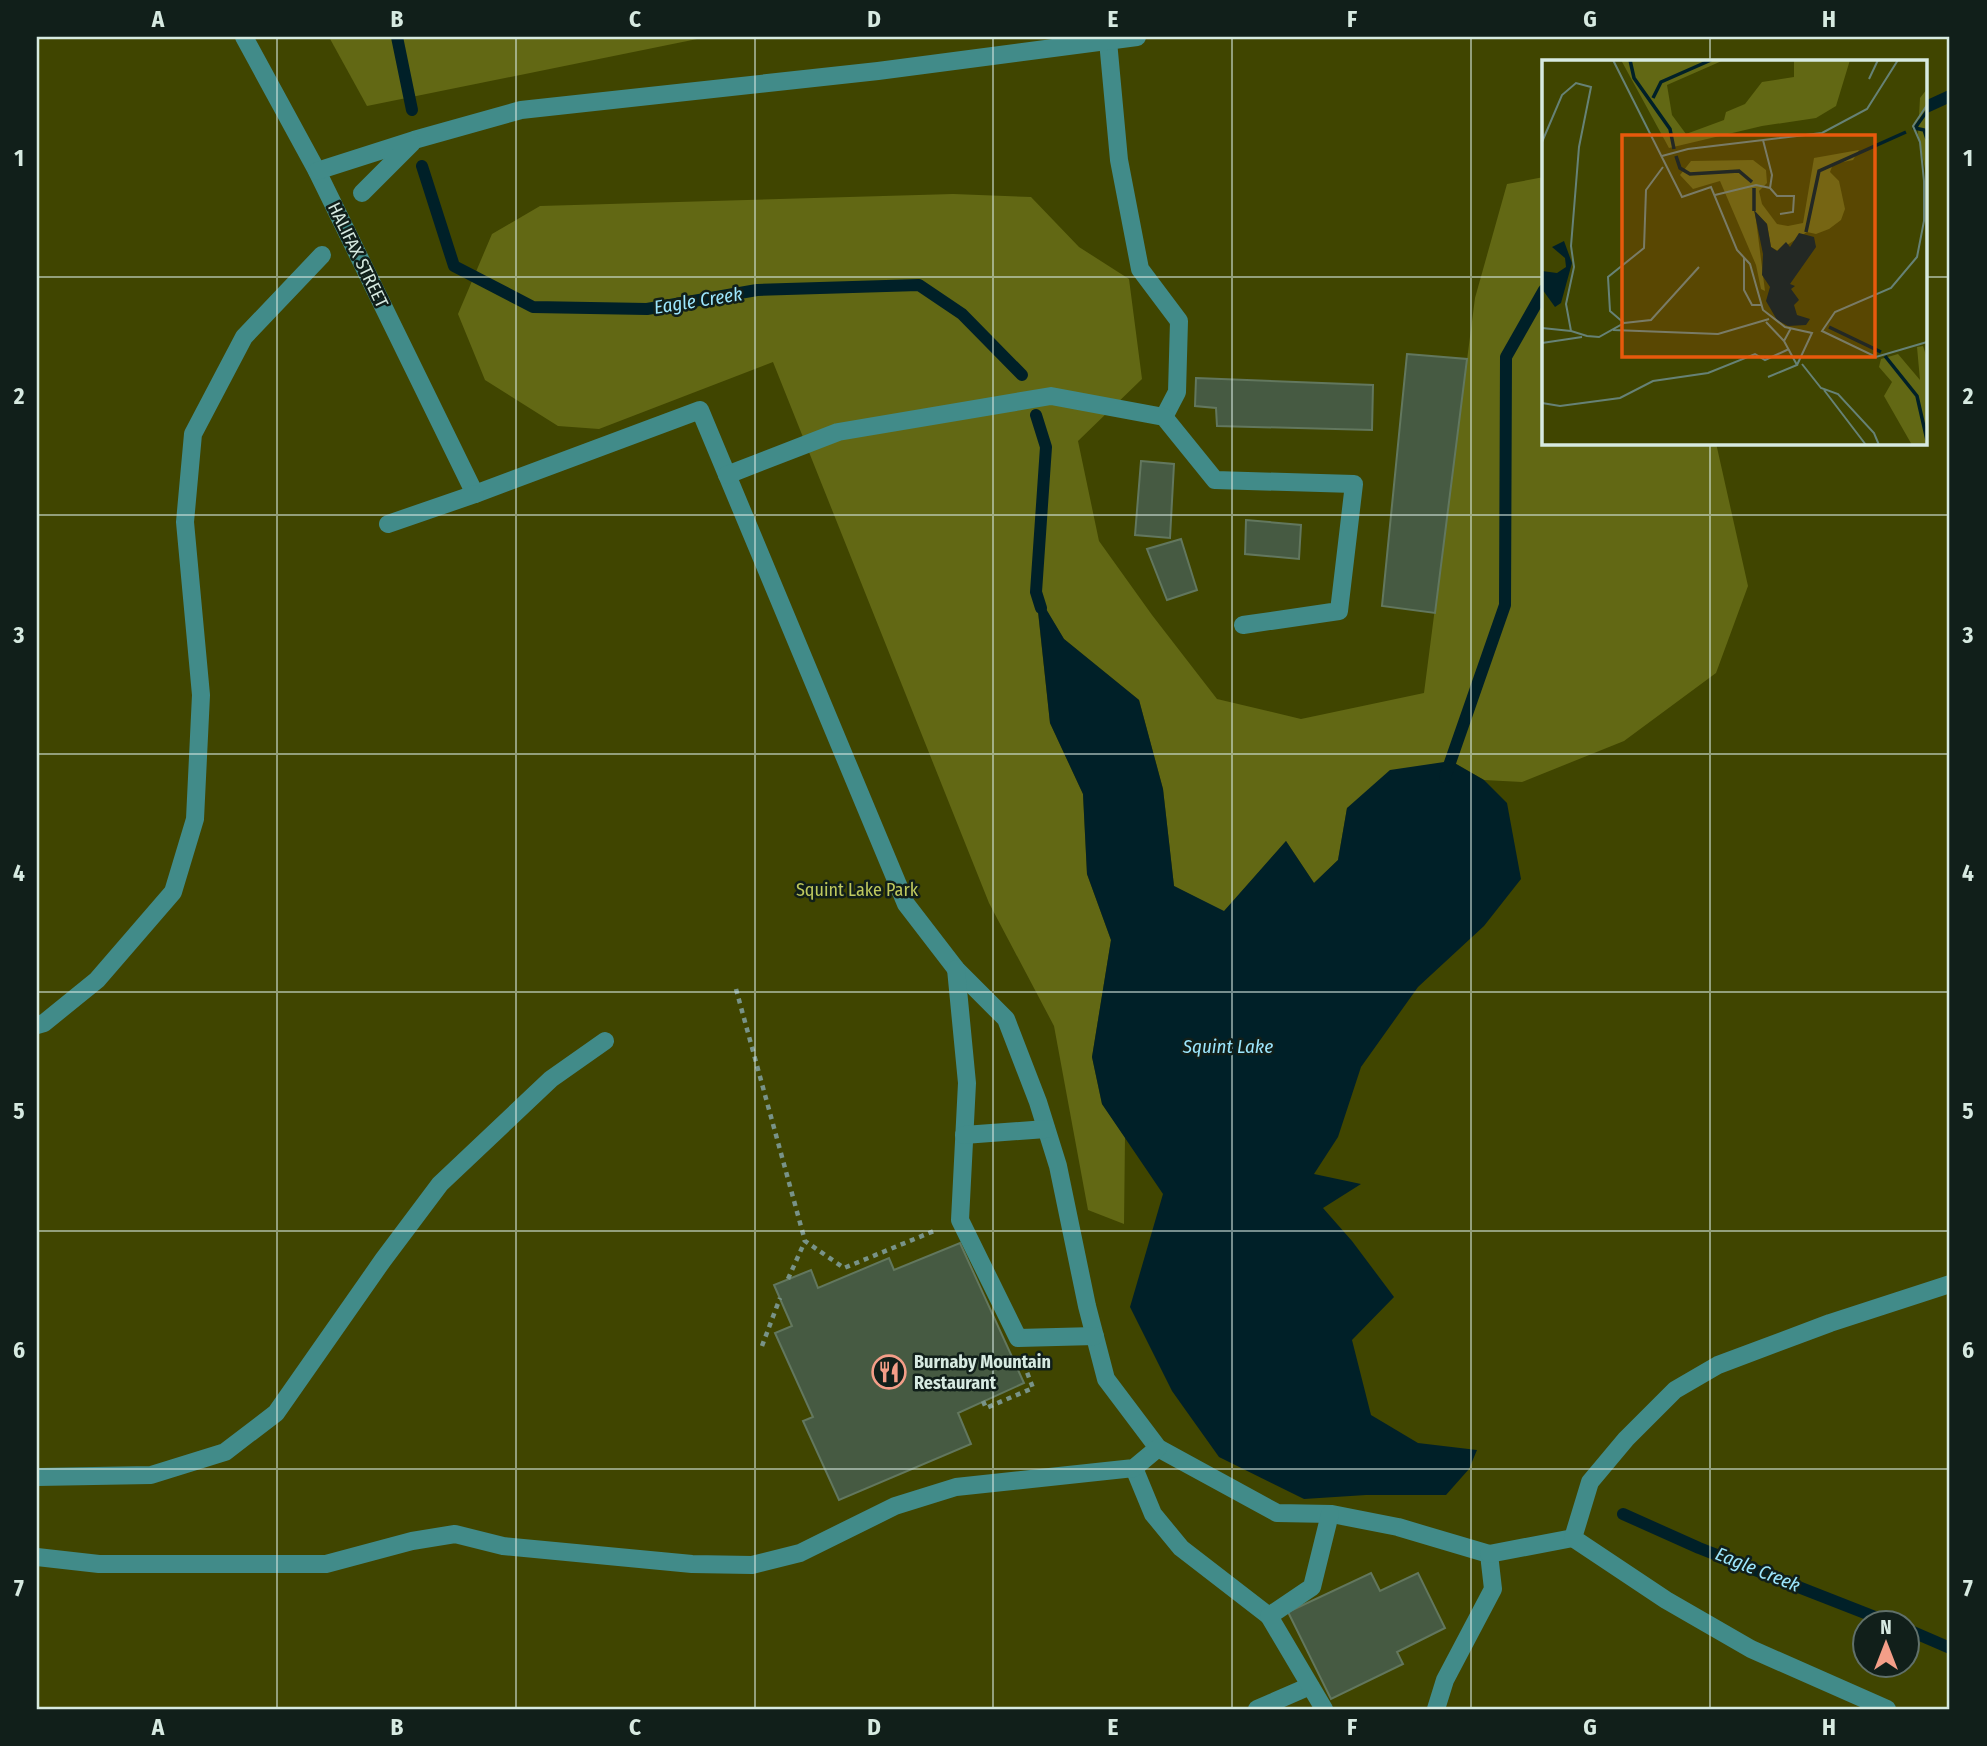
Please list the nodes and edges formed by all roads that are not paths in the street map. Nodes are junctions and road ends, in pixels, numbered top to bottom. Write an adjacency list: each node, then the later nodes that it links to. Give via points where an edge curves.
1 (244, 37): 5 (street, HALIFAX STREET)
2 (1137, 37): 3 (street)
3 (1108, 41): 4 (street, via 521,110); 8 (street, via 1119,160 1140,269 1179,321 1177,392)
4 (414, 140): 5 (street); 6 (street)
5 (317, 171): 10 (street, HALIFAX STREET)
6 (362, 193)
7 (322, 255): 14 (street, via 244,337 194,435 185,522 201,695 195,820 173,892 97,980)
8 (1164, 417): 9 (street, via 1051,396 838,432); 12 (street, via 1215,480 1354,484 1339,611)
9 (727, 475): 10 (street, via 700,410); 13 (street, via 906,904)
10 (475, 494): 11 (street)
11 (388, 524)
12 (1243, 625)
13 (956, 969): 16 (street, via 1006,1019); 17 (street, via 967,1083)
14 (37, 1025)
15 (605, 1041): 22 (street, via 551,1079 440,1184 276,1413 225,1452 151,1475)
16 (1046, 1129): 17 (street); 19 (street)
17 (964, 1135): 19 (street, via 960,1220 1018,1338)
18 (1950, 1284): 24 (street, via 1718,1365 1675,1390 1590,1482)
19 (1095, 1336): 20 (street, via 1106,1379)
20 (1158, 1448): 21 (street); 23 (street, via 1277,1513)
21 (1134, 1468): 26 (street, via 956,1487 895,1506 800,1553 751,1565 517,1548 455,1534 326,1564 99,1564); 27 (street, via 1153,1514 1181,1549)
22 (37, 1477)
23 (1330, 1514): 25 (street, via 1398,1527); 27 (street, via 1312,1587)
24 (1574, 1535): 25 (street); 32 (street, via 1666,1600 1751,1649)
25 (1489, 1554): 31 (street, via 1493,1590 1445,1679)
26 (37, 1557)
27 (1269, 1616): 28 (street)
28 (1310, 1686): 29 (street); 30 (street)
29 (1256, 1709)
30 (1324, 1709)
31 (1436, 1709)
32 (1887, 1709)

